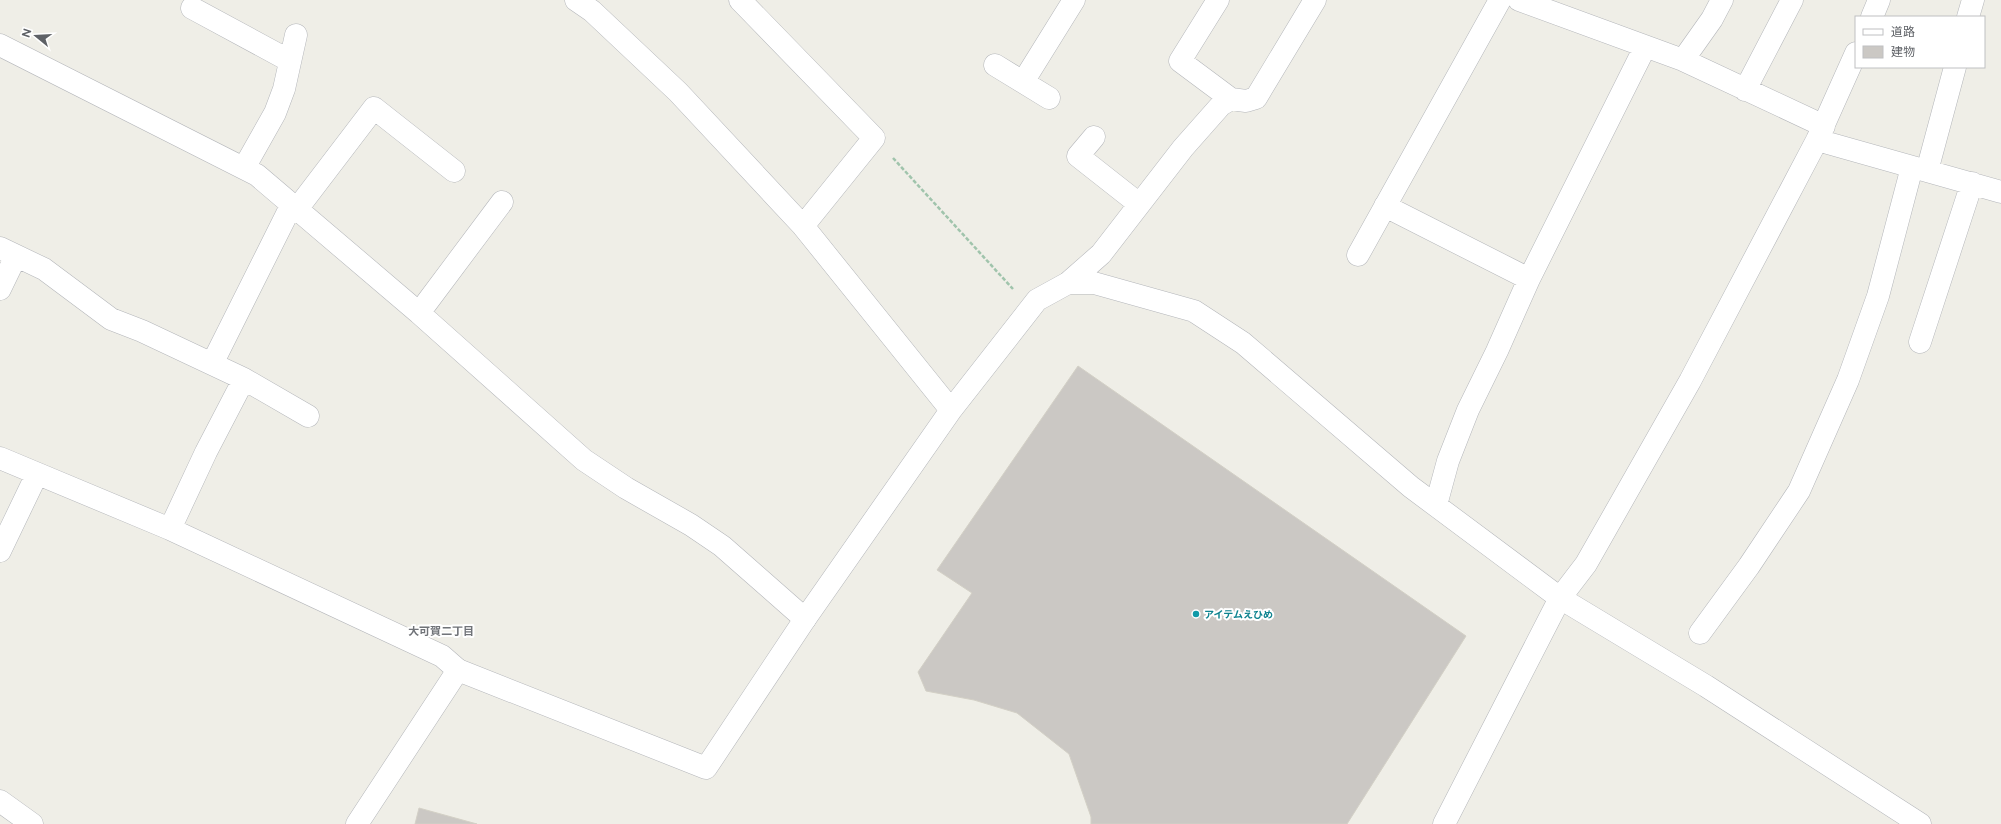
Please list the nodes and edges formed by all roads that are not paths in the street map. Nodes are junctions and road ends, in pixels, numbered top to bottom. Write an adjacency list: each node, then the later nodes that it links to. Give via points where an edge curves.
1 (576, 0): 38 (street, via 592,11 678,92)
2 (740, 0): 38 (street, via 874,138)
3 (1074, 0): 23 (street)
4 (1218, 0): 26 (street, via 1180,61)
5 (1315, 0): 26 (street, via 1256,98 1246,101)
6 (1500, 0): 37 (street)
7 (1519, 0): 17 (street)
8 (1722, 0): 19 (street, via 1712,19)
9 (1792, 0): 24 (street)
10 (1879, 0): 13 (street)
11 (1973, 0): 14 (street)
12 (192, 8): 20 (street)
13 (1872, 16)
14 (1968, 16)
15 (296, 35): 20 (street)
16 (0, 45): 29 (street)
17 (1646, 47): 19 (street); 41 (street)
18 (1855, 55): 27 (street)
19 (1682, 60): 24 (street)
20 (290, 61): 29 (street, via 275,113)
21 (995, 64): 23 (street)
22 (1955, 68): 30 (street)
23 (1023, 82): 25 (street)
24 (1746, 90): 27 (street)
25 (1049, 98)
26 (1231, 99): 35 (street, via 1221,105 1188,143)
27 (1821, 133): 30 (street); 55 (street, via 1690,381 1586,564)
28 (1094, 137): 35 (street, via 1078,156)
29 (244, 168): 36 (street, via 257,175)
30 (1919, 169): 32 (street); 57 (street, via 1848,380 1799,490 1750,566)
31 (454, 171): 36 (street, via 374,108)
32 (1972, 184): 33 (street); 45 (street)
33 (2001, 192)
34 (502, 202): 44 (street)
35 (1140, 204): 42 (street, via 1101,254)
36 (294, 206): 44 (street); 46 (street)
37 (1385, 206): 40 (street); 41 (street)
38 (803, 226): 48 (street)
39 (8, 252): 43 (street); 46 (street, via 44,269 111,319)
40 (1358, 255)
41 (1529, 279): 52 (street, via 1468,410 1448,461)
42 (1068, 283): 48 (street, via 1037,300); 52 (street, via 1094,283 1194,311 1243,343 1411,487)
43 (0, 289)
44 (419, 313): 56 (street, via 584,460 722,546)
45 (1920, 342)
46 (212, 364): 47 (street)
47 (244, 379): 49 (street); 53 (street)
48 (951, 410): 56 (street)
49 (308, 416)
50 (0, 458): 51 (street)
51 (37, 474): 53 (street); 54 (street)
52 (1436, 505): 55 (street)
53 (170, 529): 58 (street, via 442,656)
54 (0, 551)
55 (1560, 598): 62 (street); 63 (street, via 1706,686)
56 (806, 619): 58 (street, via 706,768)
57 (1700, 633)
58 (458, 670): 61 (street)
59 (0, 801): 60 (street)
60 (32, 824)
61 (357, 824)
62 (1444, 824)
63 (1920, 824)

